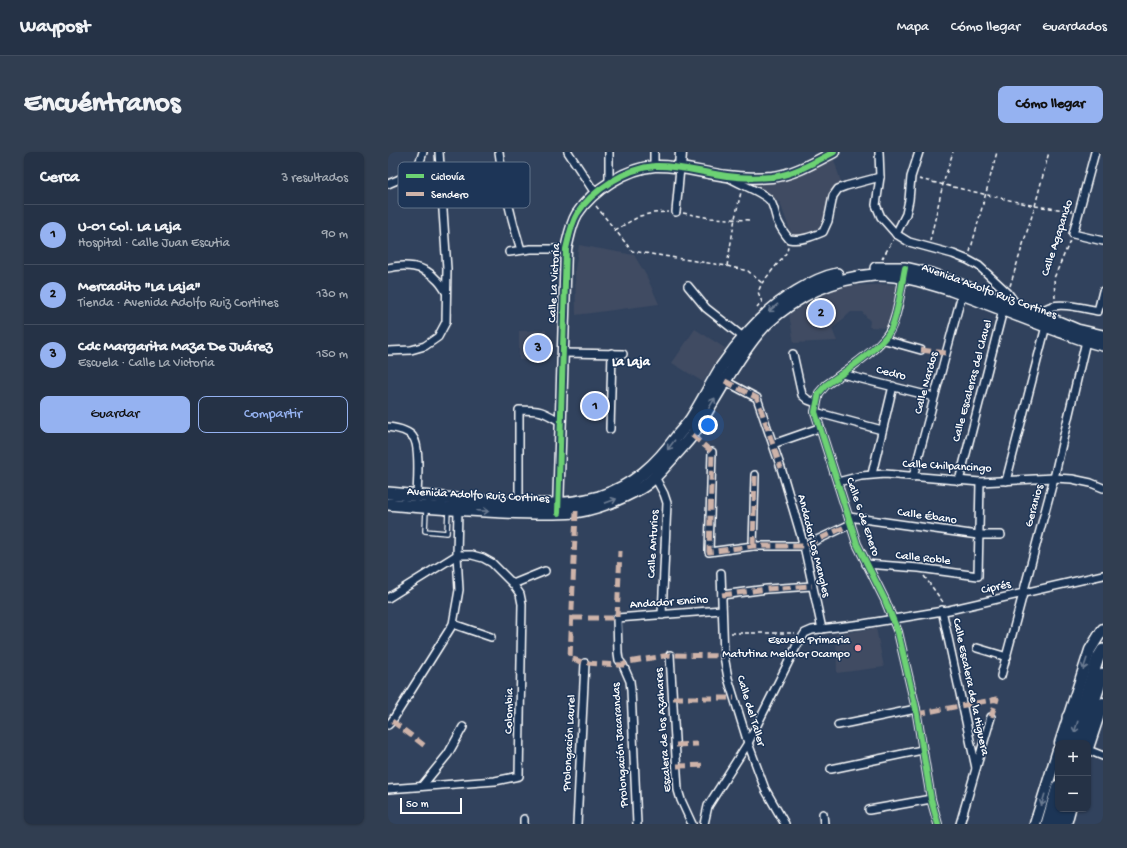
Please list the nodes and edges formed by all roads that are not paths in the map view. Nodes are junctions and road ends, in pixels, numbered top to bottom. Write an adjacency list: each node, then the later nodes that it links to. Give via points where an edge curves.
1 (423, 152): 12 (street)
2 (439, 152): 13 (street)
3 (499, 152): 14 (street)
4 (568, 152): 22 (street)
5 (609, 152): 21 (street)
6 (654, 152): 15 (street)
7 (681, 152): 16 (street)
8 (834, 152): 17 (street, Calle La Victoria, via 802,169 774,177)
9 (879, 152): 18 (street)
10 (919, 152): 26 (street, via 911,177 906,214)
11 (1095, 152): 27 (street, Calle Agapando, via 1073,234)
12 (420, 162)
13 (440, 162)
14 (500, 162)
15 (654, 166): 16 (street, Calle La Victoria); 21 (street, Calle La Victoria, via 632,171)
16 (680, 168): 17 (street, Calle La Victoria); 25 (street)
17 (727, 176): 18 (street, via 771,201 778,222 788,239 796,240 810,238 823,232 833,196 838,189)
18 (880, 177): 26 (street, via 876,205 881,217)
19 (398, 180): 20 (street)
20 (388, 184)
21 (609, 184): 22 (street, Calle La Victoria)
22 (592, 195): 28 (street, Calle La Victoria, via 577,215)
23 (443, 208): 35 (street)
24 (510, 208): 29 (street)
25 (676, 212)
26 (896, 234): 37 (street, via 909,242 929,246 979,266 1008,293)
27 (1103, 242)
28 (566, 249): 29 (street); 47 (street, Calle La Victoria)
29 (521, 250): 30 (street)
30 (509, 252)
31 (388, 268): 35 (street, via 410,266 425,270 436,278)
32 (904, 272): 36 (main road, Avenida Adolfo Ruiz Cortines); 37 (main road, Avenida Adolfo Ruiz Cortines, via 931,274); 41 (main road, Avenida Adolfo Ruiz Cortines, one-way to 41, via 878,268 855,270 811,283 786,297); 42 (street, Calle 6 de Enero, via 895,318); 52 (main road, Avenida Adolfo Ruiz Cortines, via 855,277 832,283 794,302 766,324)
33 (688, 286): 41 (street, via 706,308)
34 (1103, 291): 39 (street, via 1098,311 1050,306)
35 (446, 292): 46 (street, via 446,322 438,337 425,346 411,350)
36 (962, 294): 38 (main road, Avenida Adolfo Ruiz Cortines); 54 (street, Calle Nardos)
37 (1017, 306): 39 (main road, Avenida Adolfo Ruiz Cortines)
38 (1003, 310): 39 (main road, Avenida Adolfo Ruiz Cortines); 69 (street, Calle Escaleras del Clavel)
39 (1040, 321): 40 (main road, Avenida Adolfo Ruiz Cortines); 43 (main road, Avenida Adolfo Ruiz Cortines); 70 (street)
40 (1103, 336)
41 (743, 337): 78 (main road, Avenida Adolfo Ruiz Cortines, one-way to 78, via 692,418 646,472 623,486 599,496)
42 (885, 340): 45 (street); 51 (street, Calle 6 de Enero)
43 (1086, 341): 44 (main road, Avenida Adolfo Ruiz Cortines); 68 (street, Geranios)
44 (1103, 345)
45 (921, 350)
46 (388, 351)
47 (563, 353): 48 (street); 57 (street, Calle La Victoria)
48 (612, 354): 49 (street); 60 (street)
49 (623, 354)
50 (793, 354): 55 (street, via 802,395)
51 (842, 374): 53 (street, Cedro); 55 (street, Calle 6 de Enero, via 826,385)
52 (725, 381): 62 (street, Andador Los Mangles, via 757,398); 66 (main road, Avenida Adolfo Ruiz Cortines, one-way to 52, via 692,435)
53 (893, 386): 54 (street, Cedro); 61 (street)
54 (934, 397): 67 (street, Calle Nardos)
55 (816, 403): 56 (street, Calle 6 de Enero)
56 (815, 412): 59 (street, Calle 6 de Enero); 61 (street)
57 (561, 422): 77 (street, via 543,411 519,410); 78 (street, Calle La Victoria)
58 (388, 427): 75 (street, via 414,437 418,447)
59 (819, 428): 62 (street); 71 (street, Calle 6 de Enero)
60 (610, 429)
61 (882, 430): 64 (street)
62 (773, 444): 84 (street, Andador Los Mangles)
63 (712, 452): 83 (street, via 709,552)
64 (872, 474): 67 (street, Calle Chilpancingo); 71 (street, Calle Chilpancingo)
65 (755, 476): 83 (street)
66 (655, 477): 78 (main road, Avenida Adolfo Ruiz Cortines, one-way to 66, via 576,511 594,507 640,489); 97 (street, Calle Anturios, via 667,503)
67 (913, 477): 69 (street, Calle Chilpancingo)
68 (1054, 478): 70 (street, Calle Chilpancingo); 73 (street, Calle Chilpancingo, via 1072,479); 92 (street, Geranios)
69 (958, 480): 72 (street, Calle Chilpancingo)
70 (1006, 481): 72 (street, Calle Chilpancingo)
71 (838, 482): 80 (street, Calle 6 de Enero)
72 (980, 482): 81 (street)
73 (1103, 488)
74 (388, 493): 75 (main road, Avenida Adolfo Ruiz Cortines)
75 (422, 501): 76 (main road, Avenida Adolfo Ruiz Cortines); 77 (main road, Avenida Adolfo Ruiz Cortines); 79 (main road, Avenida Adolfo Ruiz Cortines); 79 (lane, via 425,531 447,533)
76 (388, 504)
77 (519, 504): 78 (main road, Avenida Adolfo Ruiz Cortines)
78 (558, 508): 79 (main road, Avenida Adolfo Ruiz Cortines, one-way to 78, via 534,513)
79 (453, 510): 85 (street)
80 (850, 520): 81 (street, Calle Ébano); 84 (street); 86 (street, Calle 6 de Enero)
81 (978, 535): 82 (street, Calle Ébano); 86 (street, Calle Roble, via 978,576)
82 (1001, 535)
83 (753, 546): 84 (street)
84 (804, 546): 91 (street, Andador Los Mangles)
85 (457, 555): 90 (street, Colombia, via 472,555 492,563); 94 (street); 100 (street, via 459,590)
86 (866, 564): 99 (street, Calle 6 de Enero)
87 (545, 571): 90 (street)
88 (721, 572): 93 (street, Calle del Taller)
89 (1103, 575): 92 (street, Ciprés)
90 (512, 584): 130 (street, Colombia, via 520,594 522,604 519,776 495,781)
91 (812, 586): 93 (street); 101 (street, Andador Los Mangles)
92 (1024, 593): 96 (street, Ciprés); 107 (street, Geranios)
93 (722, 595): 95 (street, Calle del Taller)
94 (388, 598)
95 (722, 610): 97 (street, Andador Encino); 123 (street, Calle del Taller, via 724,656 728,678)
96 (945, 610): 99 (street, Ciprés); 128 (street, Calle Escalera de la Higuera)
97 (662, 615): 98 (street, Andador Encino)
98 (617, 618): 139 (street, Prolongación Jacarandas, via 619,660 630,681 631,690)
99 (893, 619): 101 (street, Ciprés); 113 (street, Calle 6 de Enero)
100 (454, 624): 103 (street); 116 (street)
101 (822, 630): 123 (street, Ciprés, via 805,633)
102 (1103, 630): 115 (street, one-way to 115, via 1090,650)
103 (491, 637)
104 (977, 648): 107 (street)
105 (1103, 650): 111 (main road)
106 (670, 655): 140 (street, Escalera de los Azahares, via 678,790)
107 (1007, 657): 110 (street, Geranios)
108 (585, 663): 138 (street, Prolongación Laurel)
109 (1103, 674): 121 (main road)
110 (1001, 676)
111 (1084, 701): 115 (main road); 120 (main road, one-way to 120)
112 (1103, 703): 122 (street)
113 (916, 709): 117 (street); 124 (street, Calle 6 de Enero)
114 (991, 717): 128 (street)
115 (1068, 717): 119 (street)
116 (388, 725)
117 (838, 725)
118 (463, 728): 130 (street, via 448,754)
119 (1061, 740)
120 (1071, 740)
121 (1081, 740)
122 (1091, 740)
123 (748, 743): 141 (street, via 708,806); 142 (street, Calle del Taller, via 765,789)
124 (922, 750): 129 (street); 133 (street, Calle 6 de Enero)
125 (1091, 750): 126 (street)
126 (1103, 756)
127 (1055, 760): 146 (street, one-way to 146)
128 (976, 768): 145 (street)
129 (831, 769)
130 (422, 786): 131 (street, Colombia)
131 (388, 789)
132 (1055, 796): 147 (main road)
133 (931, 799): 134 (street); 144 (street, Calle 6 de Enero)
134 (869, 810)
135 (1059, 812): 148 (main road)
136 (1069, 812): 149 (street)
137 (823, 814): 143 (street)
138 (577, 824)
139 (637, 824)
140 (692, 824)
141 (704, 824)
142 (785, 824)
143 (824, 824)
144 (938, 824)
145 (960, 824)
146 (1035, 824)
147 (1047, 824)
148 (1056, 824)
149 (1066, 824)

